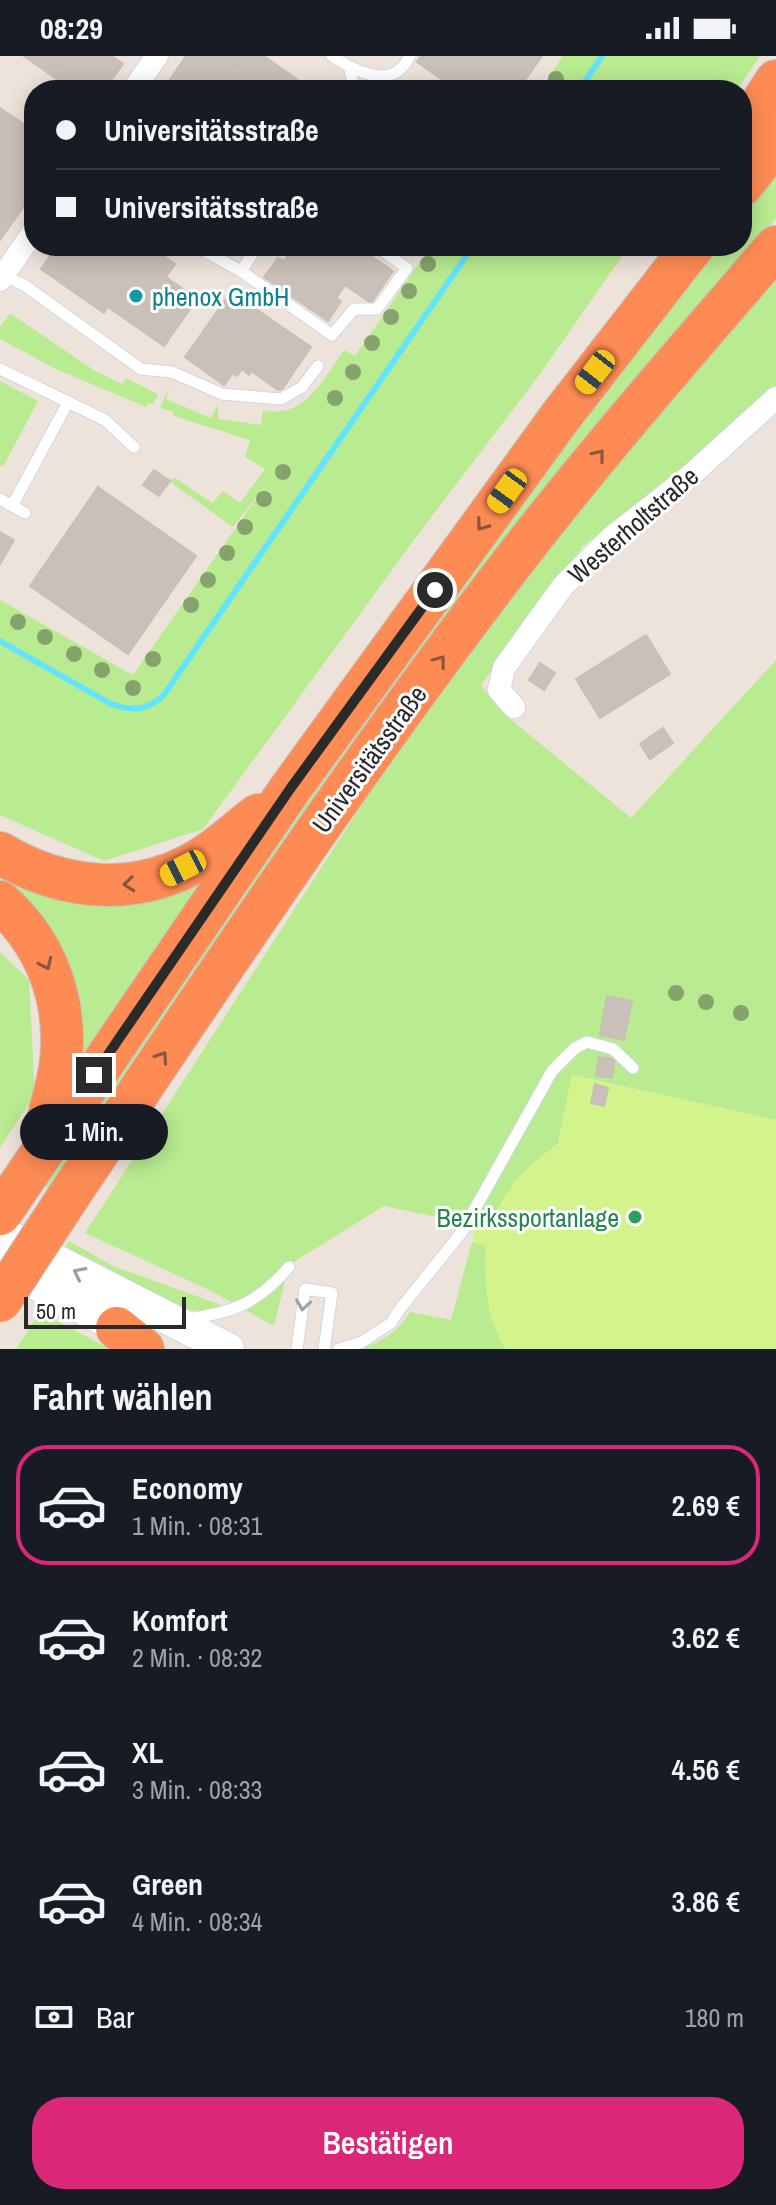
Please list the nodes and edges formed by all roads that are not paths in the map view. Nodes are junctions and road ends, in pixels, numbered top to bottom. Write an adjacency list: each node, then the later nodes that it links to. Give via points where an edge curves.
1 (157, 56): 5 (street)
2 (332, 56): 4 (lane)
3 (410, 56): 4 (lane, via 400,71 385,76)
4 (350, 69): 6 (lane)
5 (140, 80)
6 (352, 80)
7 (776, 81): 8 (highway)
8 (752, 118)
9 (776, 142): 10 (highway)
10 (752, 172)
11 (24, 245): 19 (street)
12 (776, 247): 39 (highway, Universitätsstraße, one-way to 12, bridge, via 379,743 503,575 640,404)
13 (213, 256): 18 (lane)
14 (251, 256): 18 (lane)
15 (390, 256): 18 (lane, via 407,268 377,309 354,309 332,335)
16 (677, 256): 20 (highway)
17 (685, 256): 20 (highway, Universitätsstraße)
18 (241, 271)
19 (2, 277): 21 (lane, via 24,285 141,369 172,372 222,394 281,399 302,387)
20 (663, 284): 30 (highway, Universitätsstraße, one-way to 30)
21 (318, 366)
22 (0, 369): 24 (lane)
23 (776, 398): 29 (street, Westerholtstraße, via 611,538 563,586 504,668 499,690)
24 (67, 404): 25 (lane, via 105,420); 27 (lane)
25 (134, 447)
26 (0, 499): 27 (lane)
27 (12, 506): 28 (lane)
28 (25, 513)
29 (514, 707)
30 (290, 789): 31 (highway, one-way to 31, via 200,859 165,877 131,885 52,878); 34 (highway, Universitätsstraße)
31 (0, 853)
32 (0, 902): 34 (highway, one-way to 34, via 34,940 50,969 58,1004 62,1045)
33 (633, 1068): 45 (lane, via 613,1049 587,1042 559,1061 462,1232 391,1323 362,1342)
34 (34, 1163): 35 (highway, Universitätsstraße)
35 (0, 1214)
36 (0, 1232): 40 (street, one-way to 36)
37 (0, 1265): 41 (street)
38 (289, 1267): 40 (lane, via 248,1304)
39 (0, 1301)
40 (167, 1335): 41 (street); 42 (street)
41 (130, 1338)
42 (228, 1349)
43 (297, 1349): 44 (lane, one-way to 43, via 332,1293 305,1289)
44 (324, 1349)
45 (339, 1349)

